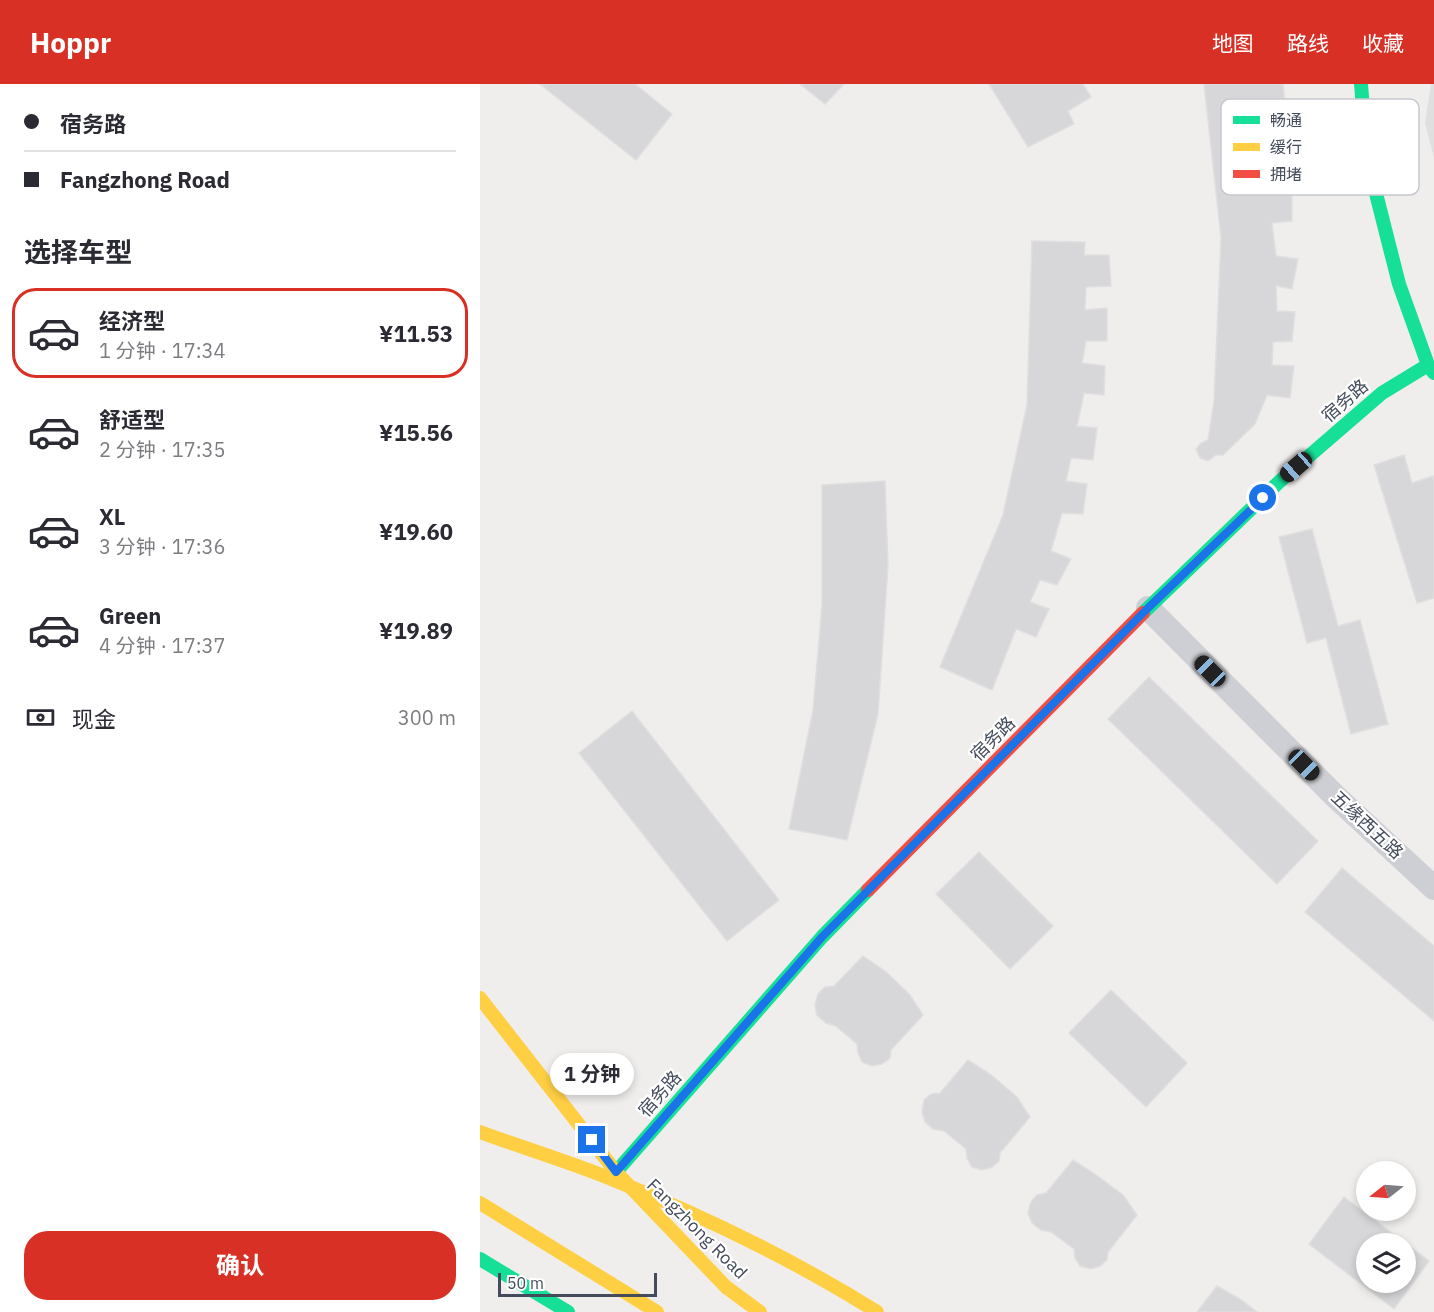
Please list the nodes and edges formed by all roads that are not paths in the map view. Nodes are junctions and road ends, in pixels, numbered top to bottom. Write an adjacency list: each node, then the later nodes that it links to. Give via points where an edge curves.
1 (1361, 84): 2 (main road)
2 (1362, 99)
3 (1377, 195): 4 (main road, via 1400,284)
4 (1431, 369): 5 (main road, 宿务路, via 1382,393 1280,482)
5 (1148, 608): 6 (street, 五缘西五路, via 1335,796); 9 (main road, 宿务路, via 822,937)
6 (1434, 888)
7 (480, 998): 9 (main road, Fangzhong Road)
8 (480, 1132): 15 (main road, via 620,1182 708,1220 775,1253)
9 (616, 1172): 14 (main road, Fangzhong Road, via 726,1287)
10 (480, 1203): 13 (main road)
11 (480, 1259): 12 (main road)
12 (568, 1312)
13 (657, 1312)
14 (760, 1312)
15 (877, 1312)

